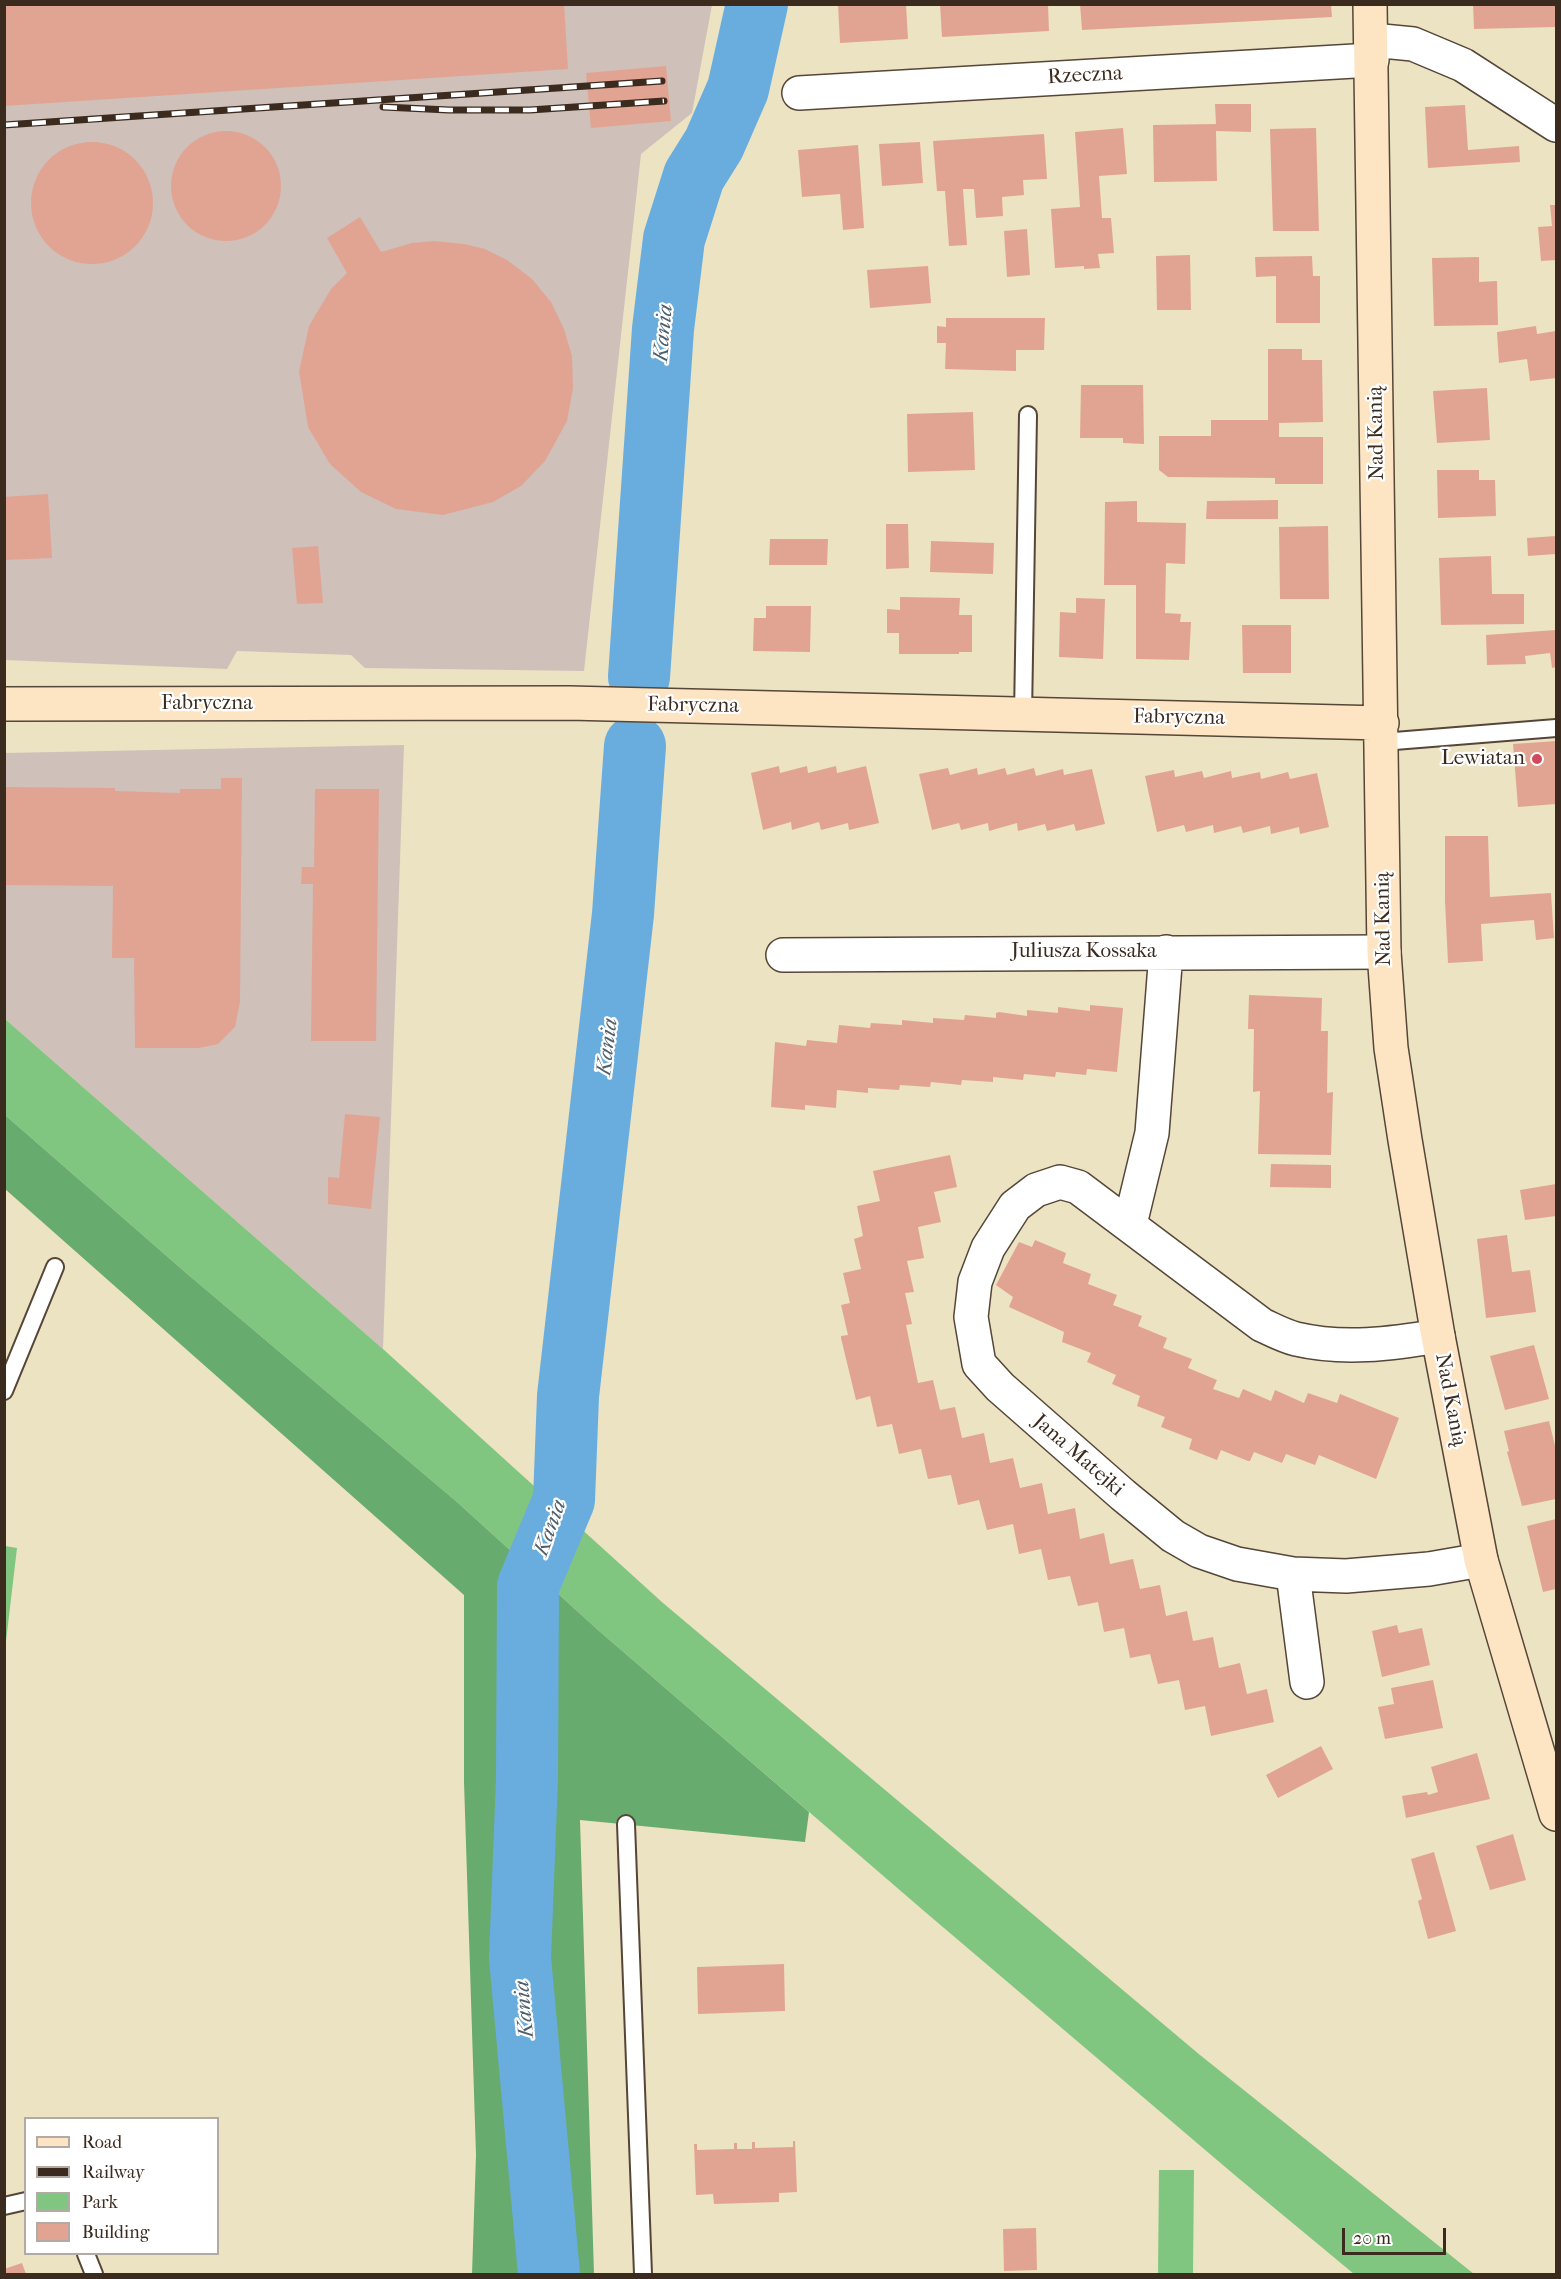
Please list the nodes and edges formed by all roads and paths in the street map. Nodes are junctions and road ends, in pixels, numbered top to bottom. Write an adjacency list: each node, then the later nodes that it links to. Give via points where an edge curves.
1 (1370, 4): 2 (street, Nad Kanią)
2 (1372, 50): 3 (street, Rzeczna); 4 (street, Rzeczna, via 1413,44 1463,65); 9 (street, Nad Kanią)
3 (799, 93)
4 (1557, 125)
5 (1028, 415): 7 (lane)
6 (4, 704): 7 (street, Fabryczna, via 569,703)
7 (1023, 715): 9 (street, Fabryczna)
8 (1557, 728): 9 (lane)
9 (1382, 732): 11 (street, Nad Kanią)
10 (1166, 952): 11 (street, Juliusza Kossaka); 12 (street, Juliusza Kossaka); 13 (street, via 1152,1133)
11 (1384, 952): 15 (street, Nad Kanią, via 1391,1048)
12 (783, 955)
13 (1130, 1224): 15 (street, Jana Matejki, via 1262,1325 1294,1339 1334,1346); 18 (street, Jana Matejki, via 1078,1186 1060,1182 1036,1190 1015,1206 988,1248 975,1282 971,1317 979,1364 1000,1388 1173,1536 1199,1551 1237,1564)
14 (55, 1267): 16 (lane)
15 (1438, 1336): 17 (street, Nad Kanią)
16 (4, 1391)
17 (1481, 1560): 18 (street, Jana Matejki, via 1346,1576); 20 (street, Nad Kanią)
18 (1293, 1574): 19 (street)
19 (1307, 1682)
20 (1548, 1754): 21 (street, Nad Kanią)
21 (1557, 1814)
22 (626, 1824): 27 (lane)
23 (24, 2201): 24 (lane)
24 (4, 2206)
25 (87, 2255): 26 (lane)
26 (94, 2274)
27 (643, 2274)

